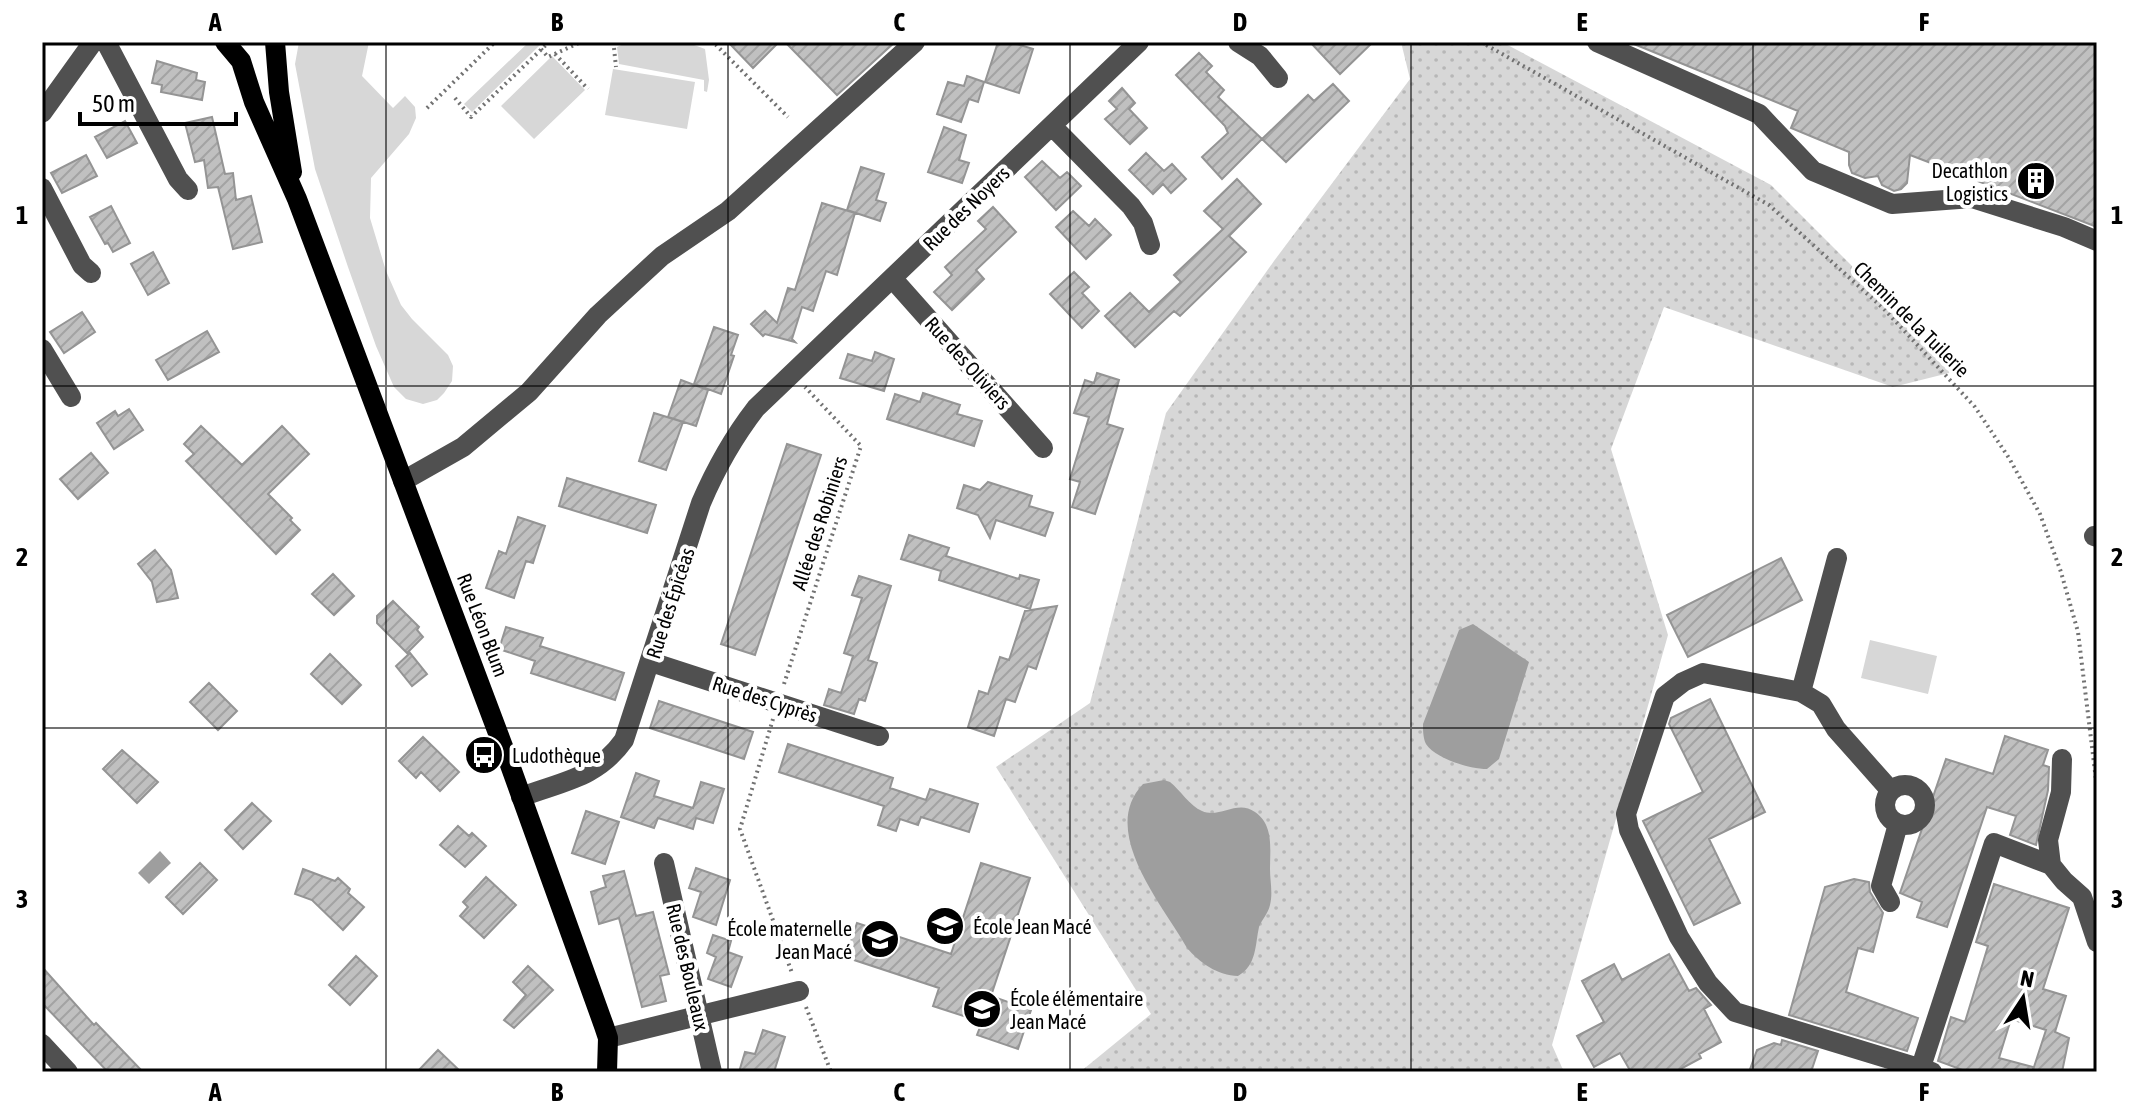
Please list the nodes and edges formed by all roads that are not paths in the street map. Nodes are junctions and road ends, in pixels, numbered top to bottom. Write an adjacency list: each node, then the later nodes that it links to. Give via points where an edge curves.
1 (93, 42): 10 (street)
2 (106, 42): 13 (street)
3 (225, 42): 14 (main road, Rue Léon Blum, via 241,61)
4 (275, 42): 14 (main road, Rue Léon Blum)
5 (915, 42): 23 (street, via 728,211 662,256 598,315 529,392 463,447)
6 (1139, 42): 11 (street, Rue des Noyers)
7 (1238, 42): 9 (street, via 1260,56)
8 (1597, 42): 15 (street, via 1759,114 1813,171 1892,204 1972,198)
9 (1278, 78)
10 (42, 113)
11 (1052, 126): 16 (street, via 1131,206); 18 (street, Rue des Noyers)
12 (42, 188): 17 (street)
13 (188, 190)
14 (297, 199): 23 (main road, Rue Léon Blum)
15 (2097, 241)
16 (1150, 245)
17 (91, 273)
18 (892, 278): 20 (street, Rue des Noyers); 22 (street, Rue des Oliviers)
19 (42, 349): 21 (street)
20 (793, 374): 25 (street, Rue des Épicéas, via 756,408 716,466)
21 (71, 397)
22 (1043, 448)
23 (403, 481): 30 (main road, Rue Léon Blum)
24 (1837, 558): 26 (street)
25 (651, 662): 27 (street, Rue des Cyprès); 30 (street, Rue des Épicéas, via 624,740 611,758 595,770)
26 (1801, 692): 29 (street, via 1821,704); 40 (street, via 1703,673 1665,696 1626,814 1629,830 1679,937 1708,983 1735,1012)
27 (879, 736)
28 (2062, 759): 33 (street, via 2061,792 2048,840)
29 (1891, 791): 31 (street, via 1886,813); 31 (street, via 1913,786 1926,805 1920,819)
30 (521, 797): 38 (main road, Rue Léon Blum)
31 (1898, 824): 34 (street, via 1881,886)
32 (664, 863): 37 (street, Rue des Bouleaux)
33 (2051, 865): 35 (street, via 2082,897); 40 (street, via 1994,843)
34 (1890, 902)
35 (2097, 942)
36 (799, 991): 37 (street)
37 (699, 1017): 38 (street); 43 (street, Rue des Bouleaux)
38 (608, 1038): 42 (main road, Rue Léon Blum)
39 (42, 1044): 41 (street)
40 (1926, 1070)
41 (68, 1072)
42 (607, 1072)
43 (712, 1072)

